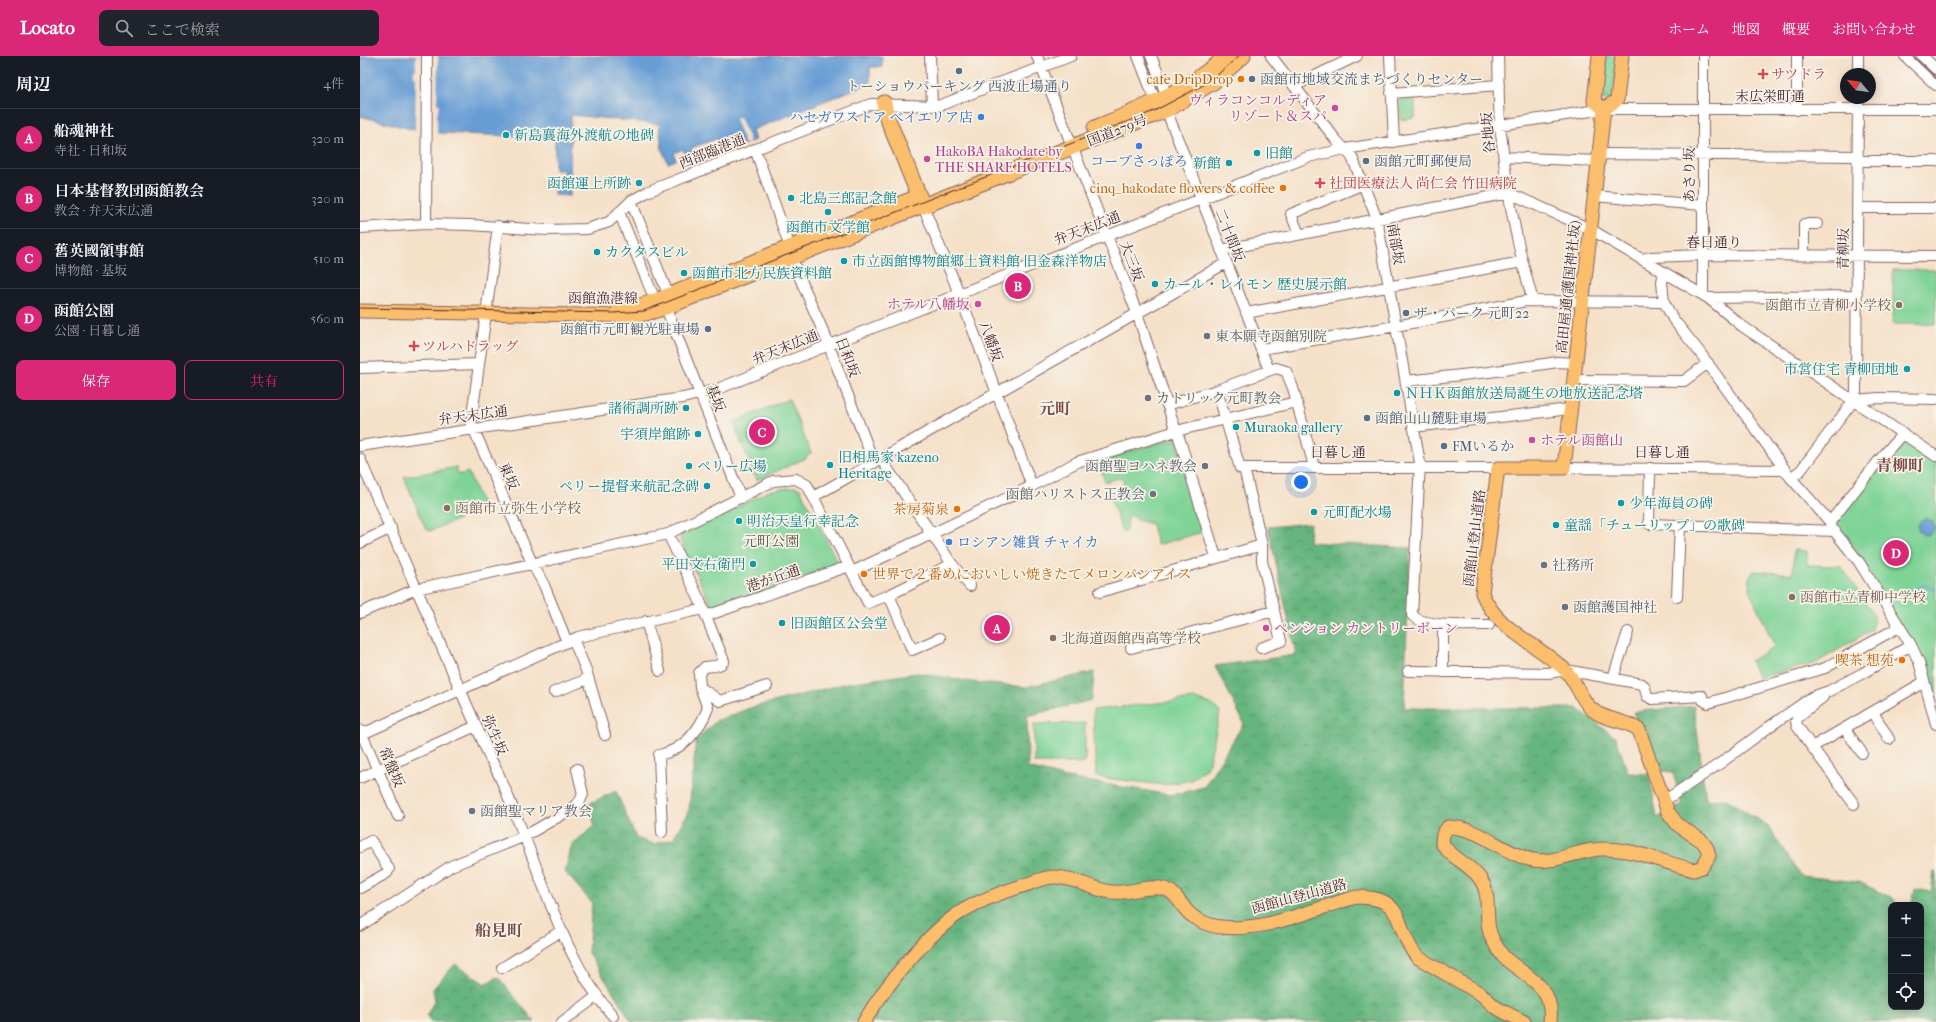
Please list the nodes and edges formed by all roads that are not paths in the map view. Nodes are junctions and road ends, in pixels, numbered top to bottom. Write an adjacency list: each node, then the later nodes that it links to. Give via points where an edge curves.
1 (427, 56): 58 (street)
2 (940, 56): 20 (street)
3 (1037, 56): 21 (street, 大三坂)
4 (1071, 56): 21 (street, 西部臨港通)
5 (1138, 56): 29 (street)
6 (1151, 56): 29 (street)
7 (1227, 56): 29 (highway, 国道279号)
8 (1243, 56): 29 (highway, 国道279号, via 1213,82)
9 (1271, 56): 26 (street, 南部坂)
10 (1357, 56): 26 (street)
11 (1390, 56): 27 (street)
12 (1498, 56): 24 (street, 谷地坂)
13 (1598, 56): 32 (main road, via 1594,101)
14 (1622, 56): 32 (main road, via 1617,100)
15 (1703, 56): 33 (street, あさり坂)
16 (1797, 56): 35 (street)
17 (1858, 56): 22 (street)
18 (1905, 56): 25 (street)
19 (1922, 56): 23 (street)
20 (930, 58): 31 (street)
21 (1041, 68): 31 (street, 西部臨港通, via 945,104); 39 (street, 大三坂)
22 (1858, 68)
23 (1936, 69)
24 (1499, 85): 27 (street); 37 (street, 谷地坂)
25 (1936, 85)
26 (1294, 86): 41 (street, 南部坂)
27 (1391, 93): 38 (street)
28 (884, 103): 31 (street, 西部臨港通); 40 (street, 西部臨港通, via 871,104); 52 (highway, via 887,117)
29 (1163, 103): 39 (highway, 国道279号, via 1141,110); 50 (street, 二十間坂)
30 (1858, 104): 36 (street, 青柳坂)
31 (932, 106)
32 (1604, 109): 33 (street, 末広栄町通); 37 (street, 末広栄町通); 44 (main road, 高田屋通(護国神社坂))
33 (1702, 109): 35 (street, 末広栄町通); 42 (street, あさり坂)
34 (1936, 109): 36 (street, 末広栄町通)
35 (1797, 110): 36 (street, 末広栄町通)
36 (1858, 110): 45 (street, 青柳坂)
37 (1500, 124): 38 (street, 末広栄町通); 43 (street, 谷地坂)
38 (1394, 142): 41 (street, 弁天末広通)
39 (1071, 143): 52 (highway, 国道279号); 64 (street, 大三坂)
40 (755, 149): 51 (street, 西部臨港通, via 649,191); 68 (street, 日和坂)
41 (1345, 149): 47 (street, 南部坂, via 1352,157); 50 (street, 弁天末広通, via 1308,157)
42 (1703, 155): 44 (street); 45 (street); 53 (street, あさり坂)
43 (1504, 157): 44 (street); 48 (street, 谷地坂)
44 (1598, 158): 49 (main road, 高田屋通(護国神社坂))
45 (1858, 158): 46 (street); 54 (street, 青柳坂)
46 (1936, 161)
47 (1364, 184): 57 (street, 南部坂); 63 (street, via 1291,214)
48 (1509, 193): 57 (street); 62 (street); 72 (street, 谷地坂)
49 (1594, 196): 53 (street); 62 (main road, 高田屋通(護国神社坂))
50 (1201, 199): 64 (street, 弁天末広通); 65 (street, 二十間坂)
51 (631, 201): 56 (street, 西部臨港通); 82 (street, 基坂)
52 (920, 201): 68 (main road, 函館漁港線); 76 (street, 八幡坂)
53 (1702, 205): 67 (street, あさり坂)
54 (1857, 208): 55 (street); 69 (street, 青柳坂)
55 (1936, 208)
56 (619, 212): 60 (street, 西部臨港通, via 609,222 587,229 540,230); 79 (street)
57 (1377, 219): 63 (street); 75 (street, 南部坂)
58 (426, 224): 60 (street, 西部臨港通); 61 (street, 西部臨港通)
59 (1817, 224): 66 (street, via 1804,224)
60 (498, 226): 85 (street, 東坂)
61 (360, 228)
62 (1590, 229): 71 (street); 83 (main road, 高田屋通(護国神社坂))
63 (1299, 234): 65 (street)
64 (1107, 235): 76 (street, 弁天末広通); 87 (street, 大三坂)
65 (1221, 250): 73 (street, 二十間坂)
66 (1804, 250)
67 (1703, 255): 69 (street, 春日通り); 71 (street, 春日通り); 77 (street, あさり坂)
68 (792, 256): 82 (main road, 函館漁港線); 90 (street, 日和坂)
69 (1857, 256): 70 (street, 春日通り); 78 (street, 青柳坂)
70 (1936, 256)
71 (1642, 259): 74 (street)
72 (1522, 262): 75 (street); 80 (street, 谷地坂)
73 (1226, 263): 87 (street); 88 (street, 二十間坂)
74 (1664, 272): 77 (street); 84 (street)
75 (1390, 287): 88 (street); 89 (street, 南部坂)
76 (959, 293): 90 (street, 弁天末広通); 100 (street, 八幡坂)
77 (1705, 296): 78 (street); 103 (street, via 1742,326)
78 (1856, 296): 103 (street, 青柳坂)
79 (655, 300): 82 (main road, 函館漁港線); 85 (main road, 函館漁港線, via 631,307)
80 (1534, 301): 83 (street); 89 (street)
81 (360, 302): 85 (main road, 函館漁港線)
82 (667, 302): 85 (main road, 函館漁港線, via 646,314 633,316); 101 (street, 基坂)
83 (1582, 302): 84 (street); 94 (main road, 高田屋通(護国神社坂))
84 (1664, 302): 92 (street, via 1678,325)
85 (486, 308): 86 (main road, 函館漁港線); 93 (street, 東坂)
86 (360, 311)
87 (1137, 313): 100 (street); 105 (street, 大三坂)
88 (1246, 313): 91 (street, 二十間坂)
89 (1396, 326): 91 (street); 98 (street, 南部坂)
90 (829, 345): 101 (street, 弁天末広通); 115 (street, 日和坂)
91 (1261, 349): 96 (street, 二十間坂)
92 (1708, 363): 97 (street, via 1684,381); 122 (street)
93 (478, 364): 95 (street); 109 (street, 東坂, via 471,423)
94 (1575, 364): 97 (main road, 高田屋通(護国神社坂)); 98 (street, via 1558,362)
95 (360, 368)
96 (1269, 370): 99 (street); 104 (street, via 1276,368 1286,371)
97 (1574, 380): 106 (main road, 高田屋通(護国神社坂))
98 (1406, 381): 108 (street, 南部坂)
99 (1217, 390): 105 (street); 107 (street)
100 (996, 393): 115 (street); 123 (street, 八幡坂)
101 (699, 395): 109 (street, 弁天末広通); 125 (street, 基坂)
102 (1936, 399): 103 (street)
103 (1854, 400): 111 (street); 122 (street, via 1800,470)
104 (1296, 402): 107 (street, 港が丘通); 117 (street)
105 (1167, 405): 110 (street, 大三坂)
106 (1570, 409): 108 (street); 120 (main road, 高田屋通(護国神社坂))
107 (1225, 419): 110 (street, 港が丘通); 116 (street)
108 (1413, 427): 118 (street, 南部坂)
109 (473, 429): 112 (street, 弁天末広通); 134 (street, 東坂)
110 (1176, 431): 123 (street, 港が丘通, via 1077,462); 133 (street, 大三坂)
111 (1903, 433): 113 (street); 127 (street, via 1876,464)
112 (360, 446)
113 (1936, 456)
114 (360, 459): 128 (street, 弥生坂)
115 (877, 461): 124 (street); 130 (street, 日和坂)
116 (1242, 468): 117 (street, 日暮し通); 132 (street)
117 (1314, 468): 118 (street, 日暮し通)
118 (1420, 468): 119 (street, 日暮し通); 146 (street, 南部坂, via 1412,615 1416,619)
119 (1498, 468): 120 (main road, 日暮し通); 155 (main road, 函館山登山道路, via 1482,593 1485,602 1506,626)
120 (1564, 468): 121 (street, 日暮し通)
121 (1650, 468): 122 (street, 日暮し通); 126 (street, via 1649,524)
122 (1788, 474): 127 (street)
123 (1032, 486): 130 (street, 港が丘通)
124 (813, 497): 125 (street, via 807,485 801,481 785,479 773,481); 136 (street)
125 (741, 498): 129 (street)
126 (1680, 525): 127 (street); 141 (street)
127 (1832, 527): 148 (street, via 1859,562)
128 (391, 528): 131 (street); 138 (street, 弥生坂)
129 (668, 534): 134 (street); 143 (street)
130 (932, 534): 135 (street, 日和坂); 136 (street, 港が丘通)
131 (360, 543)
132 (1262, 545): 133 (street); 142 (street, via 1262,561)
133 (1216, 557): 139 (street)
134 (532, 563): 138 (street); 151 (street, 東坂)
135 (952, 564): 137 (street, 日和坂); 140 (street)
136 (851, 569): 140 (street, via 868,603); 143 (street, 港が丘通)
137 (970, 586)
138 (416, 589): 144 (street); 164 (street, 弥生坂)
139 (1100, 592)
140 (889, 595): 150 (street, via 912,650)
141 (1677, 597)
142 (1274, 610): 153 (street); 154 (street, via 1281,641)
143 (704, 612): 145 (street, 港が丘通); 163 (street, via 724,661 722,664 701,669)
144 (360, 613)
145 (646, 621): 151 (street, 港が丘通); 156 (street)
146 (1443, 625): 147 (street); 158 (street)
147 (1489, 625)
148 (1899, 627): 152 (street); 159 (street, via 1825,668 1708,703 1702,696 1652,699 1647,696 1642,684)
149 (1628, 632): 159 (street)
150 (940, 638)
151 (570, 640): 160 (street, 東坂); 164 (street, 港が丘通)
152 (1911, 645): 161 (street, via 1917,655); 166 (street)
153 (1131, 648)
154 (1261, 648)
155 (1566, 670): 158 (street, via 1548,673); 159 (street); 179 (main road, 函館山登山道路, via 1587,704 1596,712 1632,724 1639,730)
156 (660, 671)
157 (1408, 672): 158 (street)
158 (1443, 672)
159 (1613, 678)
160 (588, 679): 165 (street); 172 (street, 東坂)
161 (1924, 682): 167 (street); 168 (street)
162 (767, 686): 163 (street, via 720,701)
163 (700, 687): 182 (street, via 708,708 702,724 683,745 658,755)
164 (461, 689): 169 (street, 弥生坂); 171 (street, 港が丘通)
165 (554, 692)
166 (1829, 692): 174 (street, via 1796,721); 179 (street, via 1812,697)
167 (1873, 712): 170 (street); 173 (street)
168 (1936, 724)
169 (476, 726): 176 (street); 183 (street, 弥生坂)
170 (1845, 728): 174 (street); 175 (street)
171 (361, 733): 176 (street, 常盤坂)
172 (606, 735)
173 (1889, 739)
174 (1812, 747): 180 (street)
175 (1862, 753)
176 (377, 769): 178 (street); 181 (street, 常盤坂)
177 (576, 769): 183 (street, via 582,794 580,801 558,818)
178 (360, 778)
179 (1664, 801): 194 (main road, 函館山登山道路, via 1668,812 1678,825 1702,841 1707,848 1709,856 1702,867 1694,870 1603,848 1587,850 1552,861 1542,861 1531,859 1460,827 1448,828 1443,834 1442,843 1448,853 1469,866 1483,882 1488,925 1493,940 1505,958 1527,973 1545,991 1551,1010)
180 (1854, 804)
181 (398, 816)
182 (662, 832)
183 (525, 836): 186 (street, via 451,866); 187 (street, 弥生坂)
184 (360, 847): 185 (street, via 371,841 389,869 387,873)
185 (360, 888)
186 (360, 926)
187 (561, 931): 188 (street); 189 (street, 弥生坂, via 576,965)
188 (502, 968)
189 (596, 997): 190 (street, 弥生坂); 191 (street)
190 (613, 1016)
191 (562, 1022)
192 (864, 1022): 193 (main road, 函館山登山道路, via 890,982 935,934 957,916 986,899 1053,877 1072,879 1096,889 1112,892 1160,888 1182,902 1186,910 1197,919 1220,927 1234,928 1266,924 1356,897 1371,897 1395,910 1410,948 1417,957)
193 (1524, 1022)
194 (1550, 1022)

